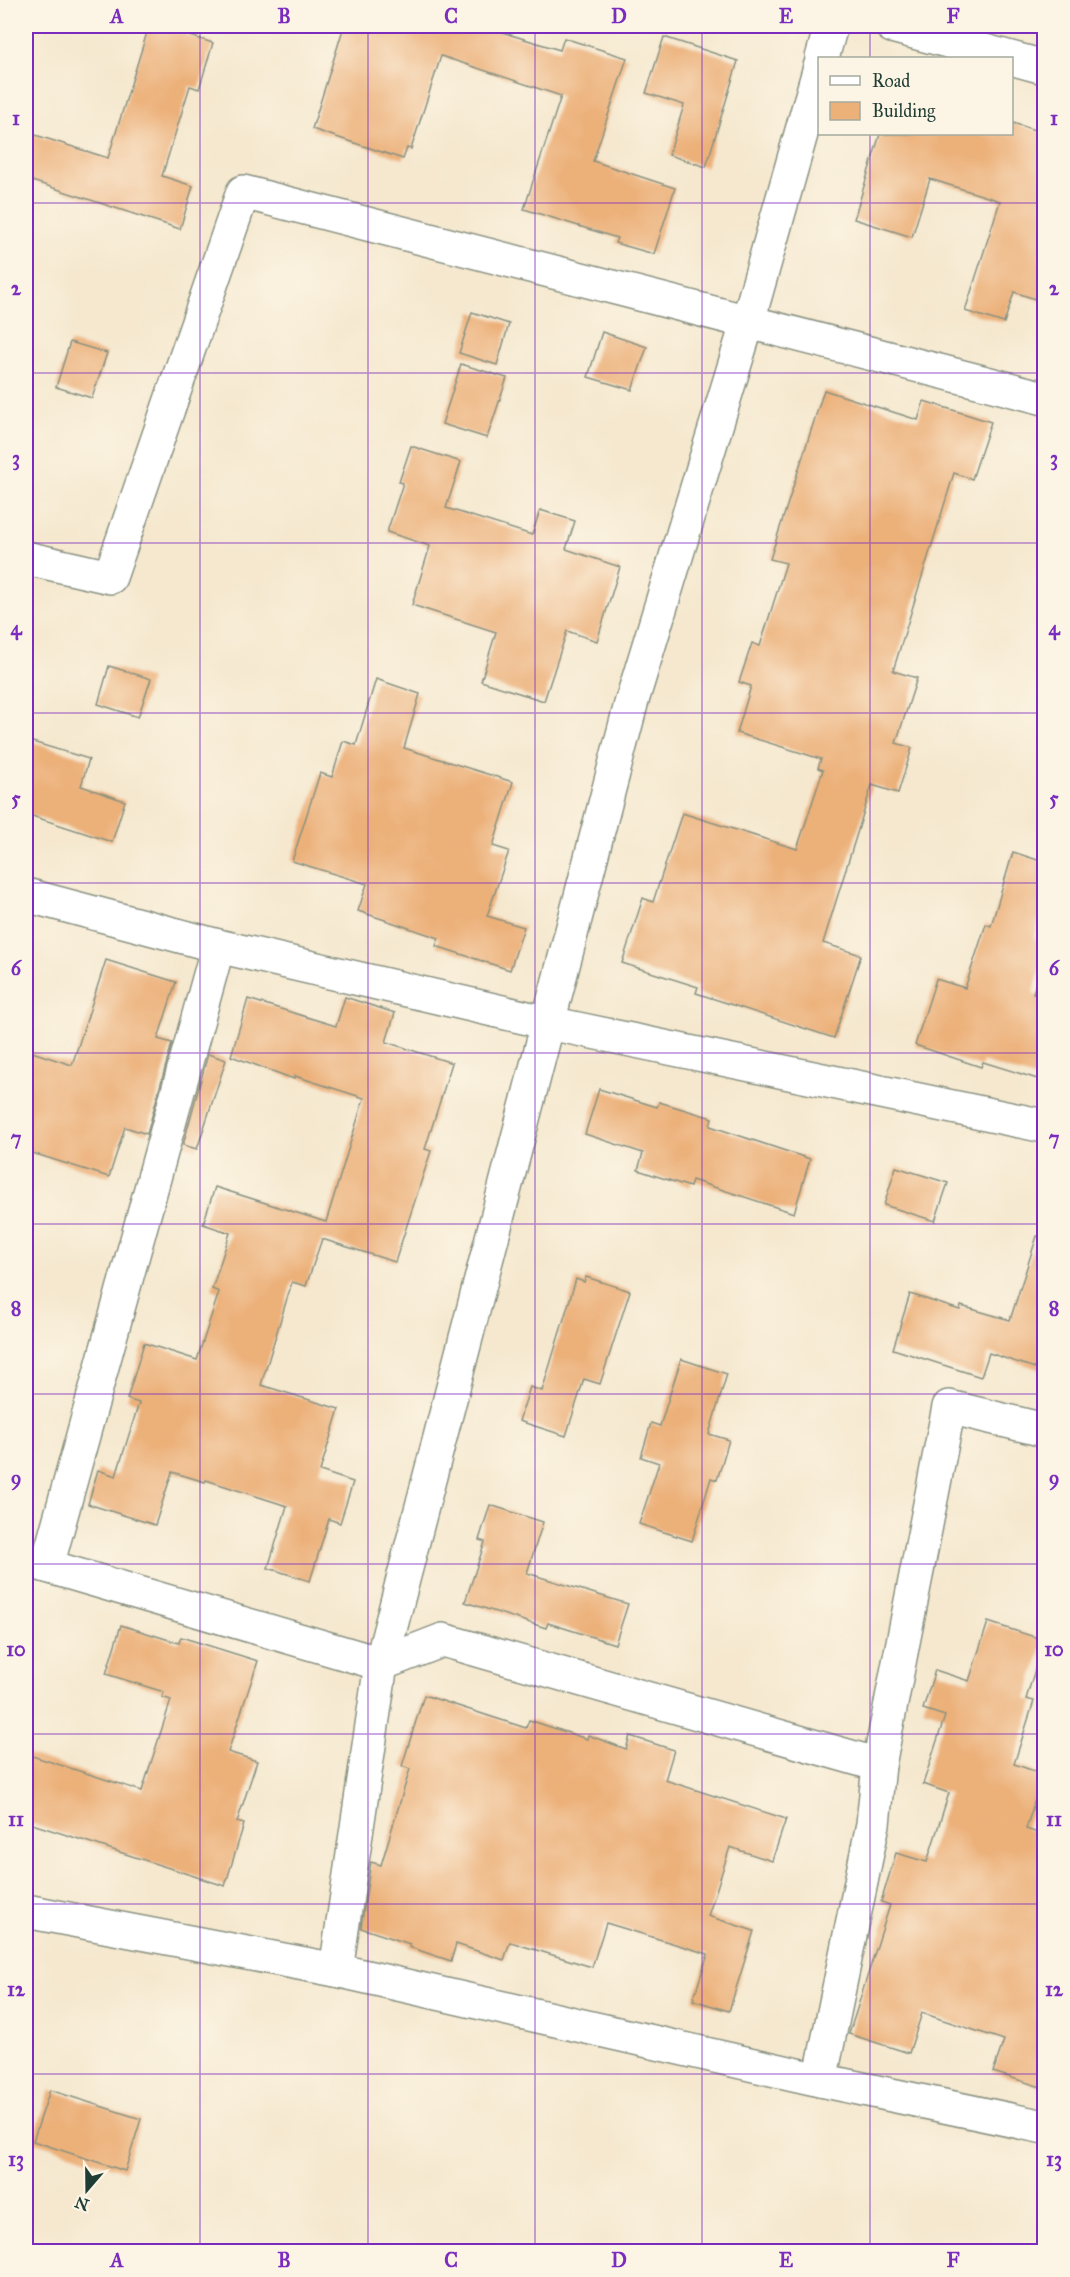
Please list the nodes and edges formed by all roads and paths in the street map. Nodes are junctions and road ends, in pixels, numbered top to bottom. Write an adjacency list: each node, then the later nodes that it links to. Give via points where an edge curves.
1 (831, 26): 3 (street)
2 (892, 26): 4 (street)
3 (822, 57)
4 (1007, 57)
5 (1013, 59): 6 (street)
6 (1044, 67)
7 (818, 71): 8 (street)
8 (747, 321): 9 (street); 10 (street, via 243,192 110,577); 13 (street, via 631,704)
9 (1044, 398)
10 (26, 558)
11 (26, 895): 12 (street)
12 (218, 946): 13 (street); 16 (street)
13 (549, 1023): 14 (street); 17 (street)
14 (1044, 1126)
15 (1044, 1430): 18 (street, via 949,1407)
16 (36, 1563): 17 (street)
17 (381, 1664): 18 (street, via 443,1640); 20 (street)
18 (879, 1765): 21 (street, via 873,1824)
19 (26, 1911): 20 (street)
20 (336, 1970): 21 (street)
21 (820, 2080): 22 (street)
22 (1044, 2127)

